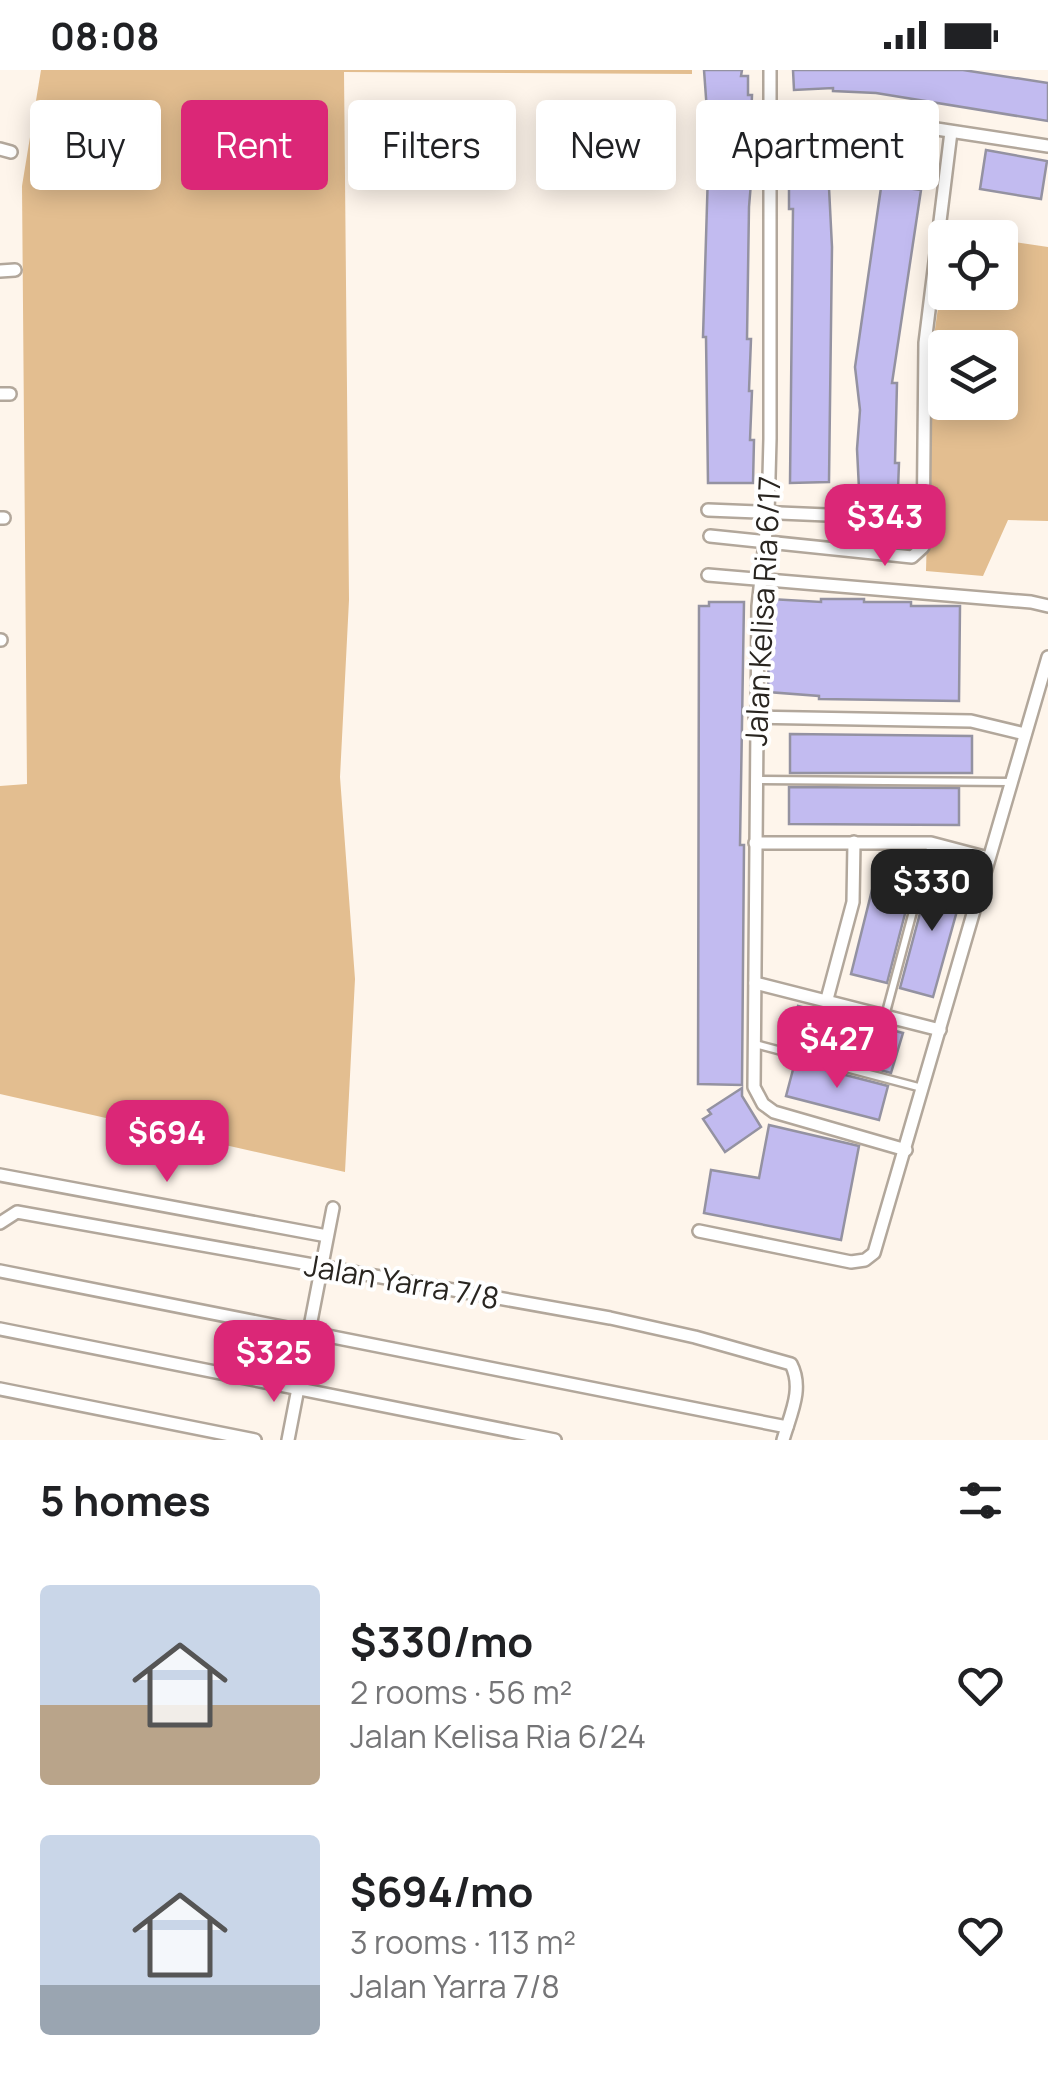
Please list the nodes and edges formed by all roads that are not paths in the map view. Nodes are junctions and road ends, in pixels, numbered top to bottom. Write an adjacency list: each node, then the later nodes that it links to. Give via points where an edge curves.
1 (770, 70): 2 (street, Jalan Kelisa Ria 6/17)
2 (771, 100)
3 (939, 130): 4 (street)
4 (951, 132): 5 (street); 11 (street, via 924,343)
5 (1048, 146)
6 (770, 190): 10 (street, Jalan Kelisa Ria 6/17)
7 (15, 270): 8 (street)
8 (0, 271)
9 (708, 510): 10 (street)
10 (768, 514): 11 (street); 13 (street, Jalan Kelisa Ria 6/17)
11 (922, 519): 13 (street, via 922,547 912,556)
12 (710, 536): 13 (street)
13 (764, 543): 15 (street, Jalan Kelisa Ria 6/17)
14 (708, 575): 15 (street)
15 (759, 579): 16 (street); 18 (street, Jalan Kelisa Ria 6/17)
16 (1048, 606)
17 (1048, 658): 19 (street)
18 (755, 717): 19 (street, via 971,721); 20 (street, Jalan Kelisa Ria 6/17)
19 (1025, 734): 21 (street)
20 (755, 780): 21 (lane); 23 (street, Jalan Kelisa Ria 6/17)
21 (1011, 782): 25 (street)
22 (854, 842): 23 (street); 24 (street); 27 (street, via 853,902)
23 (755, 843): 26 (street, Jalan Kelisa Ria 6/17)
24 (931, 843): 25 (street); 28 (lane)
25 (988, 858): 29 (street)
26 (755, 983): 27 (street); 30 (street, Jalan Kelisa Ria 6/17)
27 (827, 999): 28 (street)
28 (886, 1016): 29 (street)
29 (940, 1030): 31 (street)
30 (754, 1044): 31 (lane); 32 (street, Jalan Kelisa Ria 6/17, via 754,1087 774,1112)
31 (923, 1088): 32 (street)
32 (906, 1150): 36 (street, via 874,1253 864,1260)
33 (0, 1175): 37 (street)
34 (333, 1208): 37 (street)
35 (0, 1223): 38 (street, Jalan Yarra 7/8, via 16,1212)
36 (699, 1232)
37 (327, 1236): 38 (street)
38 (322, 1266): 41 (street); 44 (street, Jalan Yarra 7/8, via 678,1333 791,1364 798,1390)
39 (0, 1270): 41 (street)
40 (0, 1329): 42 (street)
41 (309, 1332): 42 (street); 44 (street)
42 (298, 1388): 46 (street); 47 (street)
43 (0, 1389): 45 (street)
44 (785, 1434)
45 (255, 1440)
46 (288, 1440)
47 (555, 1440)

